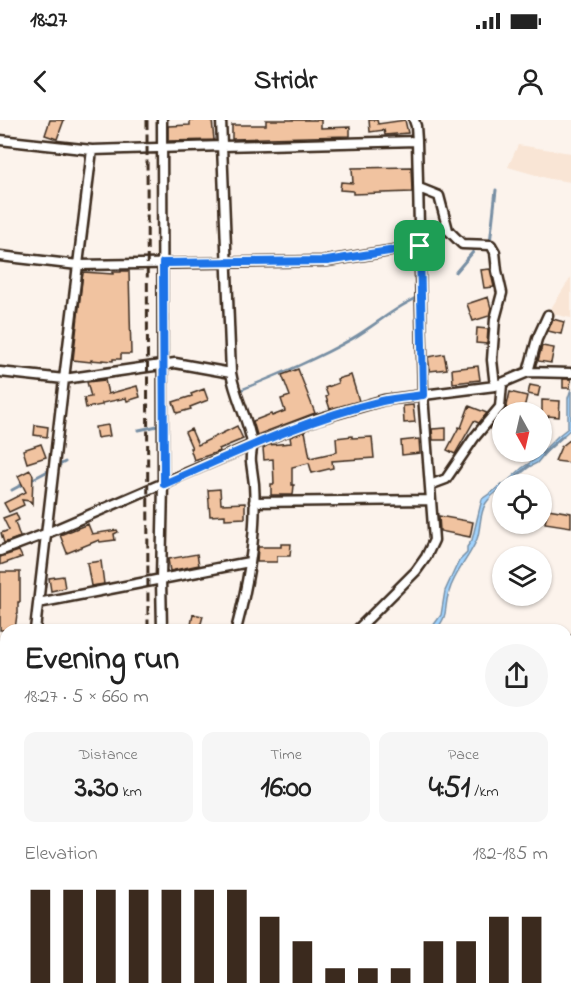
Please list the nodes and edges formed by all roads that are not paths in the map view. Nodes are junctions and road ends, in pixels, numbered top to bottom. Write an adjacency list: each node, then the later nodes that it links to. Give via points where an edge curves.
1 (162, 120): 7 (street)
2 (221, 120): 6 (street)
3 (414, 120): 5 (street)
4 (0, 140): 8 (street)
5 (417, 141): 6 (street); 9 (street)
6 (223, 146): 7 (street); 12 (street)
7 (162, 148): 8 (street); 13 (street)
8 (92, 150): 14 (street)
9 (418, 188): 10 (street); 22 (street, via 439,196 448,230 462,244 491,245 495,252 502,293 495,319 492,360)
10 (420, 246): 12 (street, via 327,261); 23 (street)
11 (0, 256): 14 (street)
12 (227, 262): 13 (street); 19 (street)
13 (163, 263): 14 (street); 16 (street)
14 (78, 264): 21 (street)
15 (548, 315): 18 (street)
16 (163, 365): 19 (street, via 175,363); 21 (street); 25 (street)
17 (0, 372): 21 (street)
18 (528, 372): 20 (street); 22 (street)
19 (231, 373): 24 (street)
20 (571, 374)
21 (64, 379): 29 (street)
22 (498, 385): 23 (street); 26 (street, via 500,407 446,479)
23 (423, 395): 24 (street, via 384,400 318,419); 26 (street)
24 (252, 445): 25 (street); 28 (street)
25 (164, 484): 29 (street); 32 (street)
26 (430, 485): 27 (street)
27 (431, 500): 28 (street); 37 (street, via 434,540 426,557)
28 (254, 502): 31 (street)
29 (45, 534): 30 (street); 33 (street)
30 (0, 551)
31 (249, 562): 32 (street); 36 (street)
32 (161, 579): 33 (street); 35 (street)
33 (38, 603): 34 (street)
34 (36, 624)
35 (162, 624)
36 (238, 624)
37 (363, 624)

